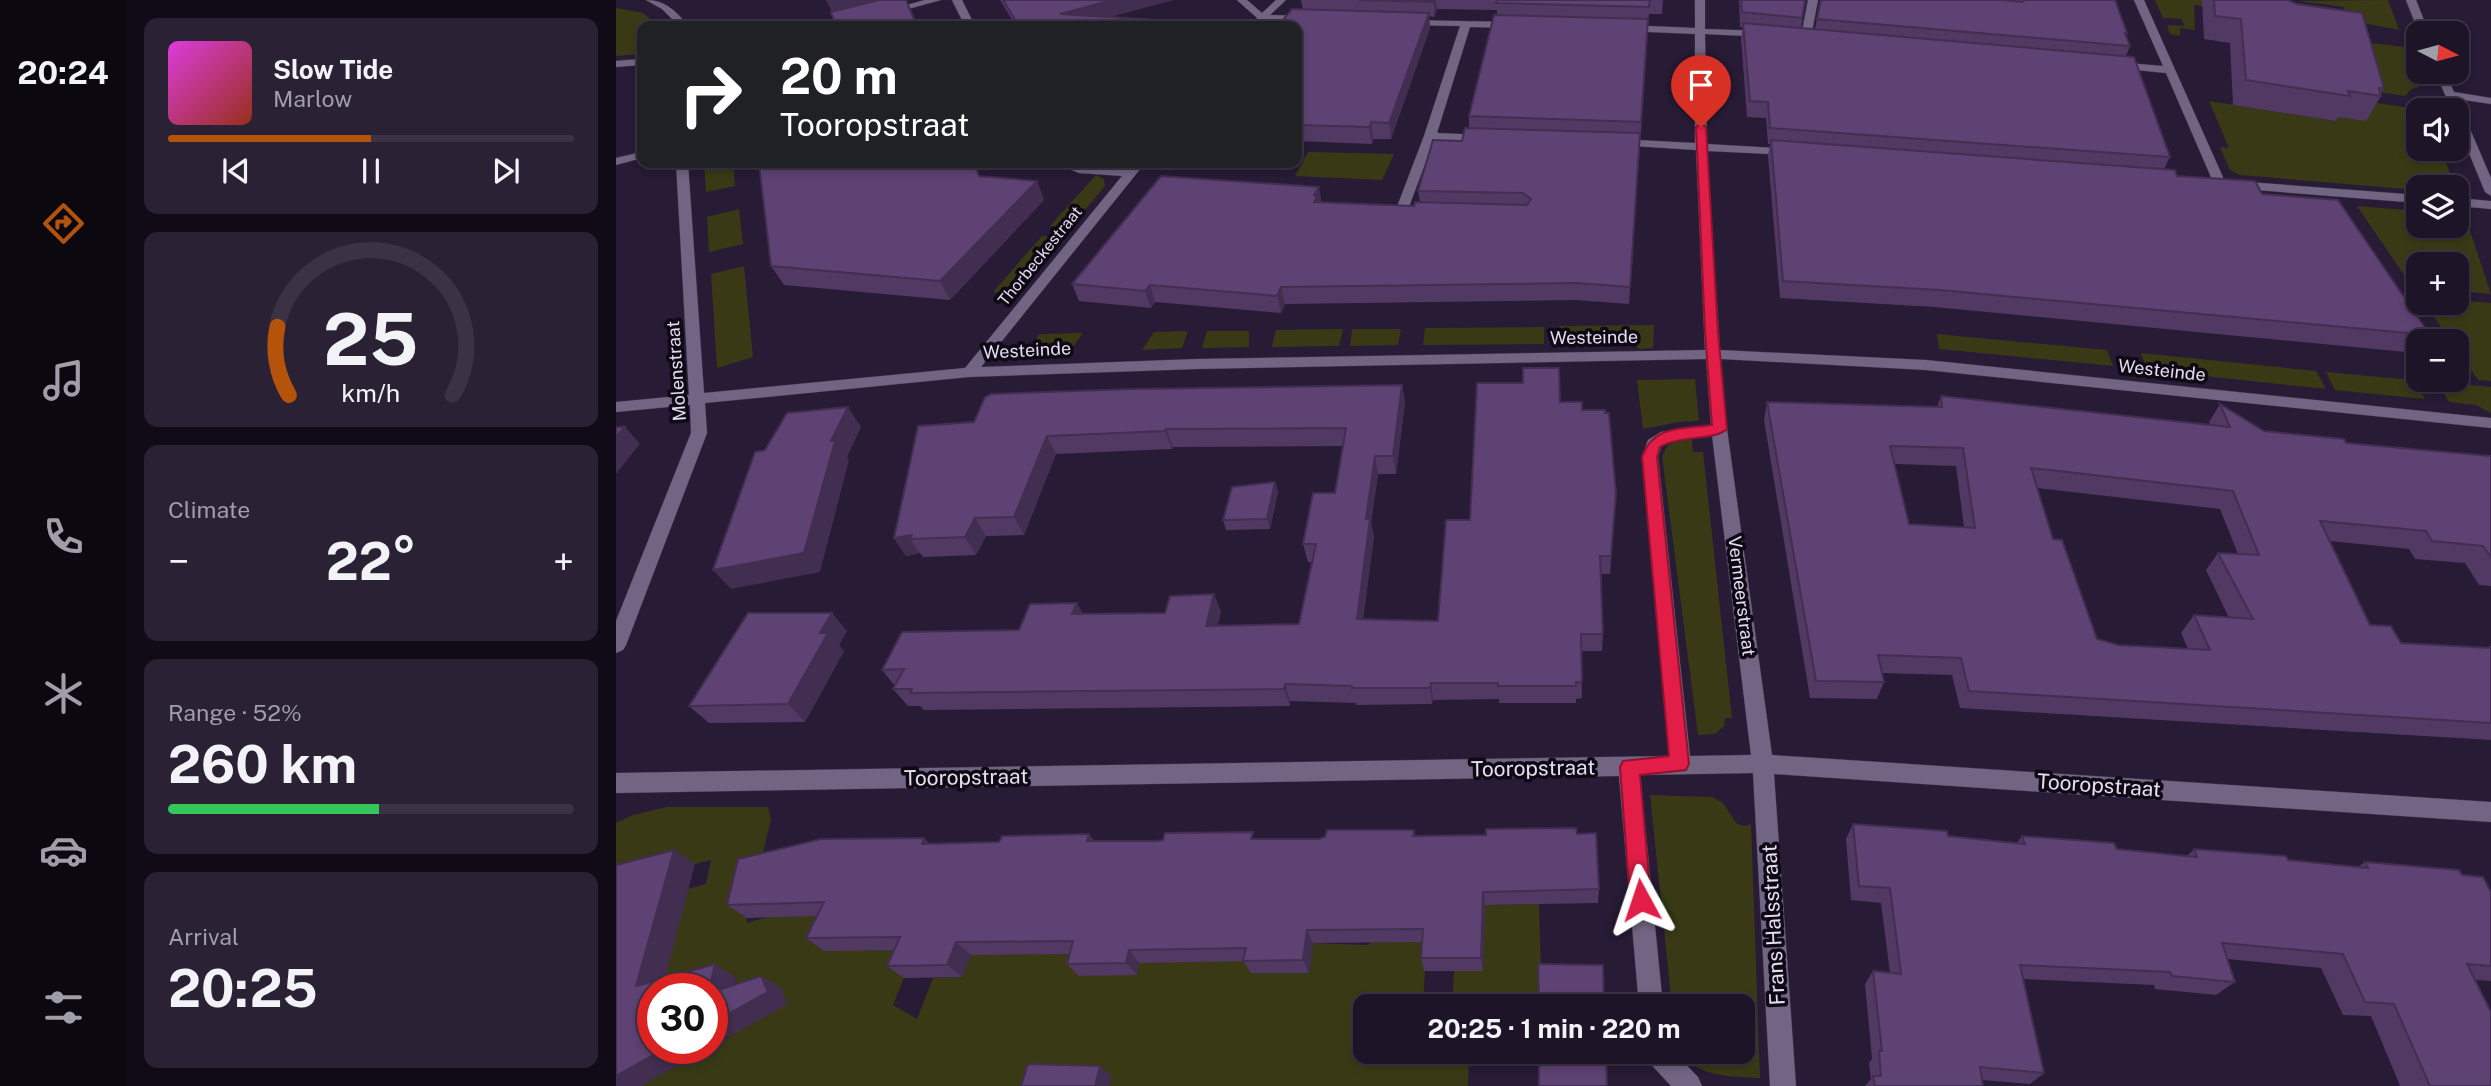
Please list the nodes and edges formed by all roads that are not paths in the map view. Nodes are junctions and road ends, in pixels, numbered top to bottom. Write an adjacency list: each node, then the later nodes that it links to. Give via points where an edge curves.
1 (651, 0): 14 (street)
2 (936, 0): 10 (street)
3 (957, 0): 16 (street)
4 (1242, 0): 12 (street)
5 (1281, 0): 12 (street)
6 (1700, 0): 23 (street, Vermeerstraat)
7 (1813, 0): 26 (street)
8 (2139, 0): 31 (street)
9 (2411, 0): 18 (street)
10 (881, 13)
11 (867, 17): 15 (street)
12 (1262, 18): 13 (street); 17 (street)
13 (1317, 19)
14 (679, 21)
15 (850, 21)
16 (968, 21)
17 (1259, 21)
18 (2419, 21)
19 (1398, 22): 20 (street)
20 (1466, 23): 21 (street); 36 (street)
21 (1532, 25)
22 (1611, 27): 23 (street)
23 (1701, 29): 24 (street); 40 (street, Vermeerstraat)
24 (1779, 35)
25 (1792, 36): 26 (street)
26 (1806, 37): 27 (street)
27 (1819, 39)
28 (637, 62): 29 (street)
29 (616, 64)
30 (2103, 64): 31 (street)
31 (2168, 70): 48 (street, via 2214,183)
32 (2446, 84): 33 (street)
33 (2451, 95): 34 (street); 35 (street)
34 (2452, 98)
35 (2491, 101)
36 (1430, 136): 37 (street); 51 (street)
37 (1496, 138)
38 (2469, 139): 47 (street)
39 (1602, 142): 40 (street)
40 (1701, 145): 41 (street); 52 (street, Vermeerstraat)
41 (1810, 153)
42 (637, 156): 43 (street)
43 (616, 162)
44 (682, 168): 54 (street, Molenstraat)
45 (1076, 168): 46 (street)
46 (1135, 168): 53 (street, Thorbeckestraat)
47 (2491, 192)
48 (2406, 198)
49 (2469, 203): 50 (street)
50 (2491, 205)
51 (1402, 213)
52 (1713, 354): 53 (street, Westeinde); 56 (street, Westeinde, via 1926,366); 57 (street, Vermeerstraat)
53 (969, 373): 54 (street, Westeinde)
54 (697, 400): 55 (street, Westeinde); 58 (street, Molenstraat, via 699,433)
55 (616, 407)
56 (2491, 423)
57 (1719, 429): 59 (street, via 1667,436 1654,444 1650,457); 60 (street, Vermeerstraat)
58 (616, 645)
59 (1680, 764): 60 (street, Tooropstraat); 61 (street, Tooropstraat)
60 (1763, 764): 63 (street, Tooropstraat); 67 (street, Frans Halsstraat)
61 (1629, 767): 62 (street, Tooropstraat); 64 (street)
62 (616, 783)
63 (2491, 812)
64 (1650, 994)
65 (1668, 1064): 66 (street)
66 (1689, 1086)
67 (1783, 1086)

